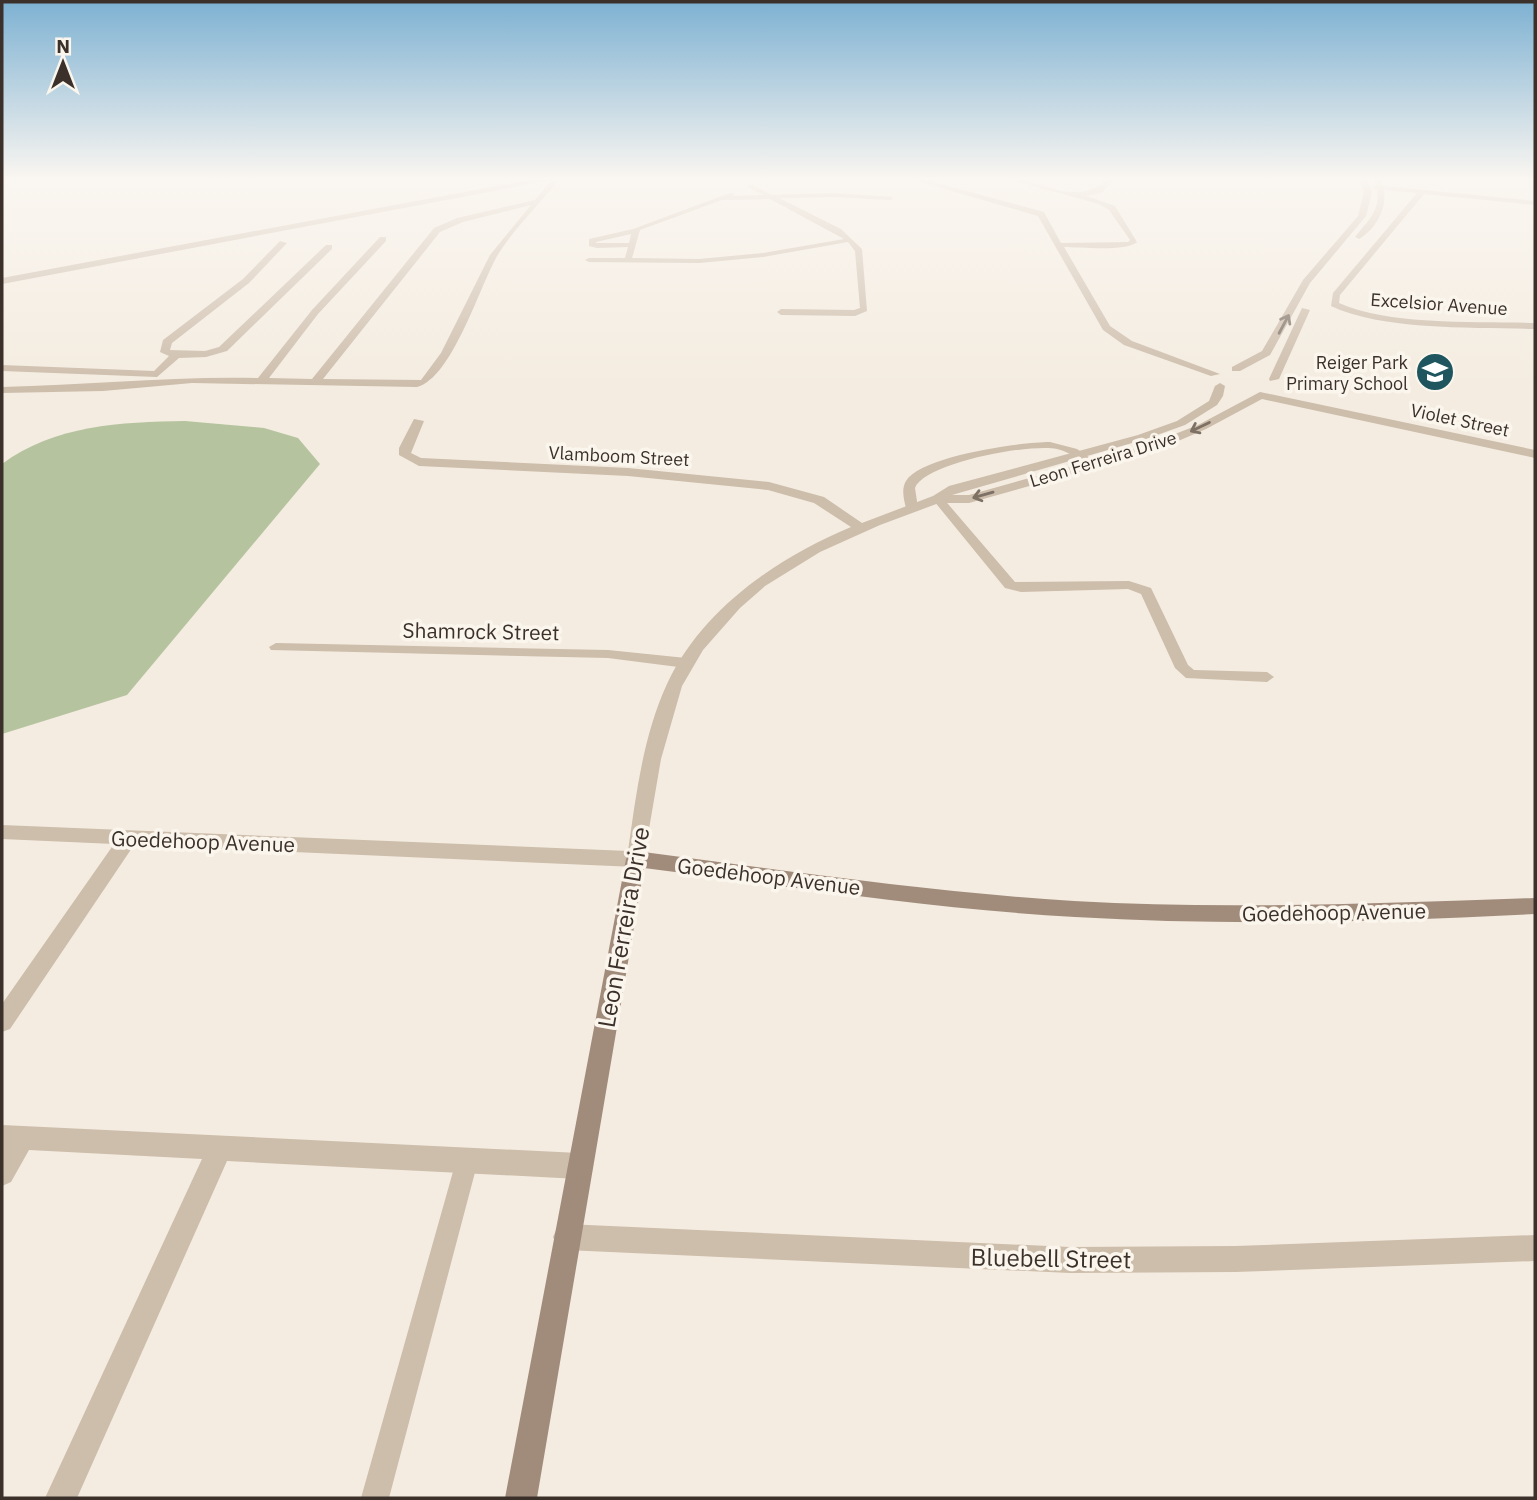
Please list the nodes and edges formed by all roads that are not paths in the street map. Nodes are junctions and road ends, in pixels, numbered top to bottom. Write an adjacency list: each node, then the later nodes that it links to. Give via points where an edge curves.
1 (183, 247): 17 (street)
2 (280, 247): 21 (street, via 167,341 164,350)
3 (328, 247): 21 (street, via 223,349)
4 (376, 247): 26 (street, via 315,312)
5 (424, 247): 27 (street)
6 (501, 247): 27 (street, via 446,354 425,382)
7 (632, 247): 15 (lane)
8 (806, 247): 15 (lane, via 742,257)
9 (856, 247): 19 (lane, via 864,309 855,313)
10 (1060, 247): 28 (street, via 1106,328 1128,343)
11 (1336, 247): 23 (street, one-way to 11, via 1258,360 1273,344 1306,282)
12 (1350, 247): 16 (street)
13 (1376, 247): 20 (street, Excelsior Avenue, via 1334,298 1334,304 1370,316)
14 (589, 260): 15 (lane)
15 (628, 261)
16 (1324, 276)
17 (2, 281)
18 (1310, 300): 24 (street)
19 (781, 312)
20 (1534, 323)
21 (176, 355): 25 (street)
22 (2, 368): 25 (street)
23 (1236, 369): 24 (street); 28 (street)
24 (1269, 377): 30 (street, Leon Ferreira Drive, via 1276,391); 31 (street)
25 (159, 378): 26 (street); 29 (street, via 113,387)
26 (262, 380): 27 (street)
27 (314, 383)
28 (1225, 386): 30 (street); 33 (street, Leon Ferreira Drive, via 1213,403 1181,423)
29 (2, 390)
30 (1260, 395): 31 (street); 35 (street, Leon Ferreira Drive, one-way to 35, via 1202,427)
31 (1337, 412): 34 (street, Violet Street)
32 (418, 421): 38 (street, Vlamboom Street, via 405,455 419,462 628,472 769,486 819,500)
33 (1079, 454): 35 (lane); 36 (street, Leon Ferreira Drive, via 953,489); 37 (lane, via 1046,444 936,466 911,482)
34 (1535, 454)
35 (1094, 464): 36 (street, Leon Ferreira Drive, one-way to 36, via 969,499)
36 (938, 499): 37 (street, Leon Ferreira Drive); 41 (lane, via 1010,585 1139,588 1146,591 1182,668 1191,675)
37 (912, 508): 38 (street, Leon Ferreira Drive)
38 (860, 527): 40 (street, Leon Ferreira Drive, via 761,580)
39 (276, 647): 40 (lane, Shamrock Street, via 608,654)
40 (686, 663): 44 (street, Leon Ferreira Drive, via 664,716)
41 (1267, 677)
42 (2, 832): 43 (street, Goedehoop Avenue)
43 (130, 837): 44 (street, Goedehoop Avenue); 46 (street)
44 (636, 859): 45 (street, Goedehoop Avenue, via 968,901 1074,909 1271,915); 50 (street, Leon Ferreira Drive)
45 (1535, 906)
46 (2, 1022)
47 (12, 1138): 48 (street); 51 (street)
48 (220, 1147): 49 (street); 54 (street)
49 (467, 1161): 50 (street); 55 (lane)
50 (579, 1166): 52 (street, Leon Ferreira Drive)
51 (2, 1174)
52 (566, 1237): 53 (street, Bluebell Street, via 1070,1260); 56 (street, Leon Ferreira Drive)
53 (1535, 1248)
54 (61, 1498)
55 (375, 1498)
56 (521, 1498)

